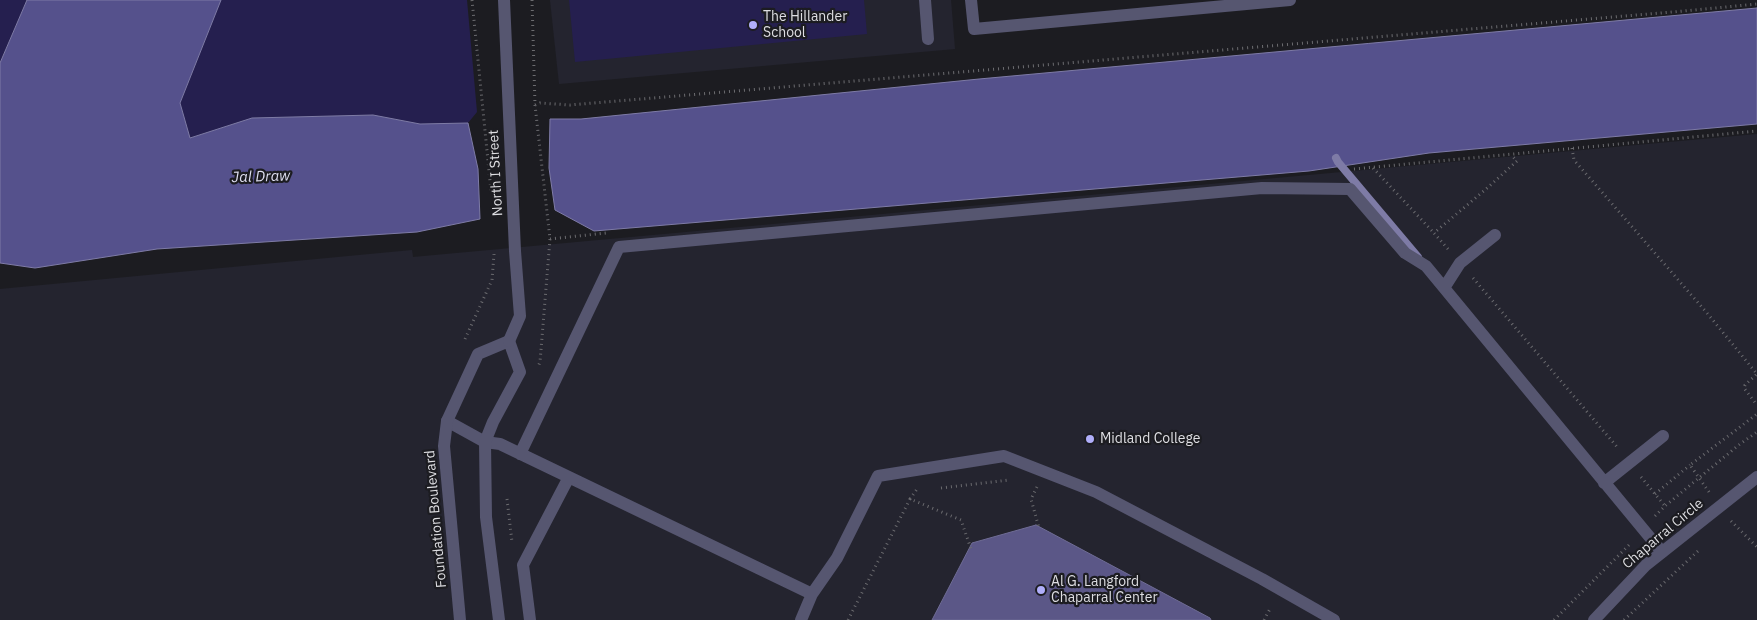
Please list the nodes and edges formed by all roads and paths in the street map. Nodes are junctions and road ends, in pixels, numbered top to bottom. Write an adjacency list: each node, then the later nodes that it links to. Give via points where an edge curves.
1 (472, 0): 12 (path)
2 (504, 0): 18 (street, North I Street, via 520,316)
3 (925, 0): 7 (street)
4 (971, 0): 5 (street, via 974,29)
5 (1290, 0)
6 (1757, 4): 8 (path, via 580,104)
7 (928, 40)
8 (535, 105)
9 (1572, 148): 20 (path, via 1574,160 1757,374 1744,388)
10 (1511, 154): 13 (path, via 1517,161)
11 (1372, 168): 13 (path)
12 (492, 197)
13 (1434, 233): 16 (path)
14 (1495, 235): 16 (street)
15 (495, 246): 19 (path, via 492,280)
16 (1460, 263): 17 (street); 26 (path)
17 (1444, 288): 25 (street, via 1426,266 1405,252 1350,189 1262,188 619,247); 32 (street)
18 (509, 342): 22 (street, Foundation Boulevard, via 478,354); 24 (street, via 520,372 492,422)
19 (462, 345)
20 (1757, 406)
21 (1757, 414): 27 (path)
22 (447, 421): 24 (street); 49 (street, Foundation Boulevard, via 444,446)
23 (1663, 436): 26 (street)
24 (485, 442): 25 (street, via 500,444); 50 (street, via 486,517)
25 (520, 454): 28 (street)
26 (1630, 462): 32 (street); 35 (path)
27 (1690, 465): 35 (path); 38 (path)
28 (569, 477): 47 (street); 51 (street, via 523,565)
29 (1757, 478): 38 (street, Chaparral Circle)
30 (1015, 480): 34 (path)
31 (1034, 481): 42 (path, via 1039,483 1031,499 1040,528)
32 (1604, 483): 46 (street)
33 (923, 488): 36 (path, via 916,490)
34 (936, 488)
35 (1655, 494): 37 (path)
36 (910, 499): 45 (path, via 961,520 971,549); 53 (path)
37 (1665, 506)
38 (1720, 507): 46 (street, Chaparral Circle)
39 (1738, 516): 40 (path)
40 (1731, 520): 41 (path); 44 (path)
41 (1724, 527)
42 (1037, 534)
43 (1702, 547): 57 (path)
44 (1757, 547)
45 (977, 552)
46 (1662, 552): 56 (street, Chaparral Circle)
47 (812, 594): 52 (street); 55 (street, via 837,558 878,476 1004,456 1096,492)
48 (1278, 609): 54 (path, via 1270,606)
49 (460, 620)
50 (499, 620)
51 (530, 620)
52 (801, 620)
53 (848, 620)
54 (1264, 620)
55 (1334, 620)
56 (1594, 620)
57 (1624, 620)

